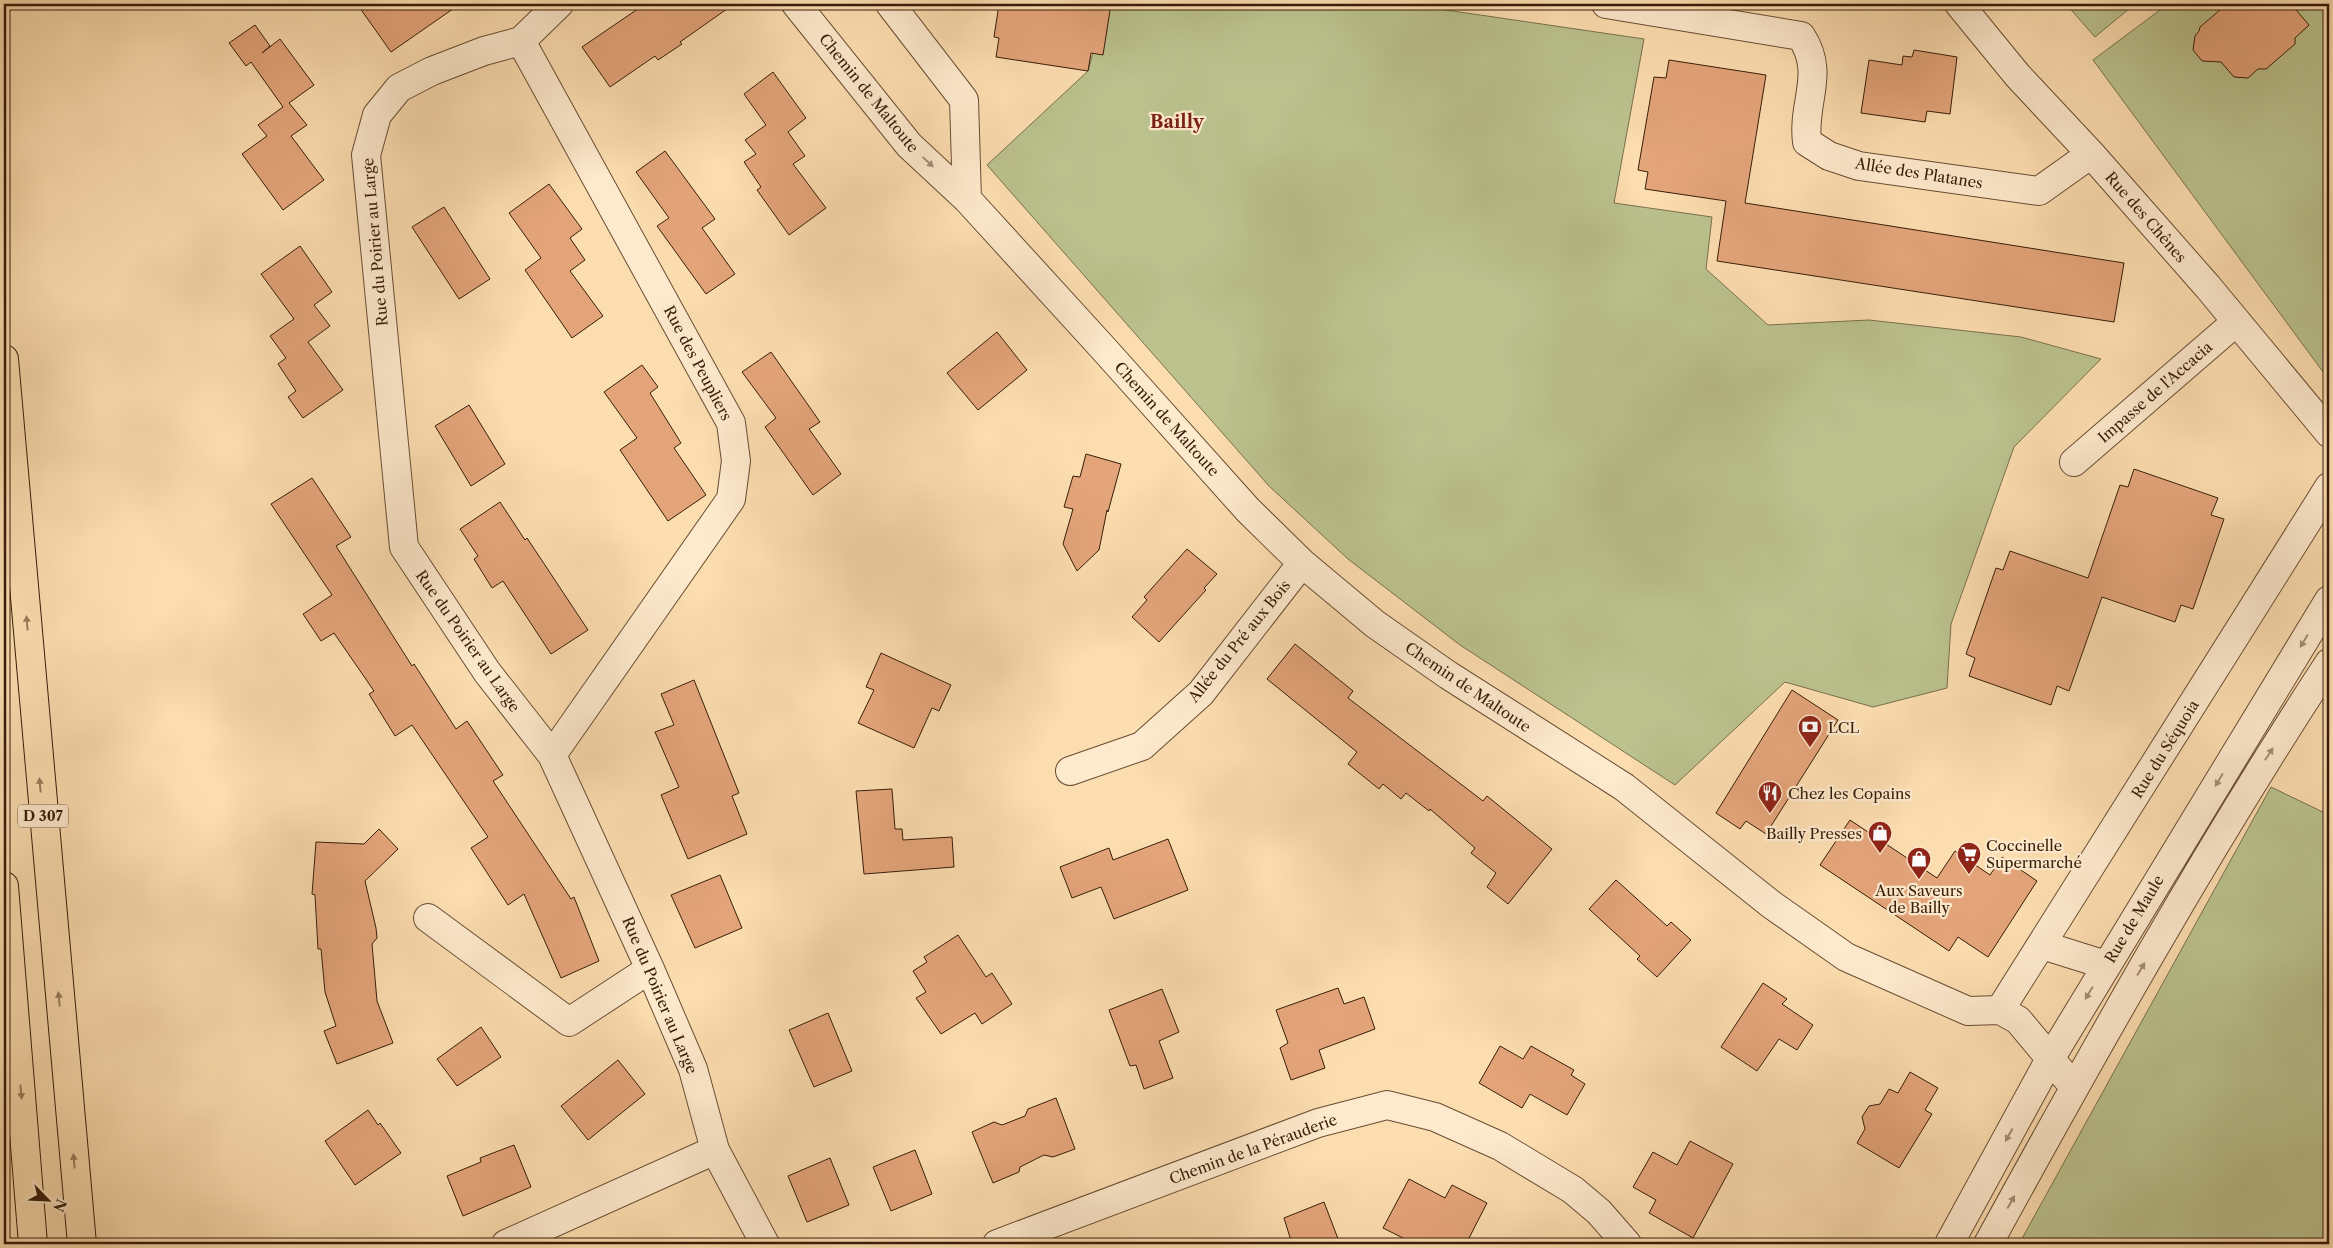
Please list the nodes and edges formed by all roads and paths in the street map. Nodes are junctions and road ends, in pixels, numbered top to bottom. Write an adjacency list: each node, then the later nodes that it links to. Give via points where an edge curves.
1 (559, 4): 6 (street, Rue du Poirier au Large)
2 (796, 4): 8 (street, Chemin de Maltoute, one-way to 8, via 909,145)
3 (890, 4): 8 (street, via 964,100)
4 (1606, 4): 7 (street, Allée des Platanes, via 1801,36 1810,50 1814,72 1805,125 1808,142 1830,156 1859,166 2039,191)
5 (1959, 4): 7 (street, Rue des Chênes, via 2018,76)
6 (521, 41): 17 (street, Rue des Peupliers, via 731,423 736,461 731,499); 17 (street, Rue du Poirier au Large, via 432,71 399,88 377,115 366,155 404,547 487,672)
7 (2091, 154): 9 (street, Rue des Chênes)
8 (967, 199): 14 (street, Chemin de Maltoute, via 1248,510)
9 (2236, 322): 11 (street, Rue des Chênes); 12 (street, Impasse de l'Accacia)
10 (4, 359): 29 (main road, D 307, one-way to 10)
11 (2329, 433)
12 (2074, 462)
13 (2329, 487): 21 (street, Rue du Séquoia)
14 (1302, 563): 18 (street, Allée du Pré aux Bois, via 1201,693 1142,746); 24 (street, Chemin de Maltoute, via 1376,624 1432,664 1624,787 1772,905 1846,957 1968,1010)
15 (2329, 600): 22 (street, Rue de Maule, one-way to 22)
16 (2329, 663): 26 (street, Rue de Maule, one-way to 16, via 2259,769)
17 (552, 755): 23 (street, Rue du Poirier au Large)
18 (1070, 771)
19 (4, 886): 28 (main road, one-way to 28)
20 (428, 918): 23 (street, via 569,1022)
21 (2042, 945): 22 (street); 24 (street, Rue du Séquoia)
22 (2106, 965): 25 (street, Rue de Maule, one-way to 25)
23 (650, 969): 27 (street, Rue du Poirier au Large, via 693,1069)
24 (2000, 1010): 25 (street, via 2018,1020)
25 (2050, 1059): 26 (street); 34 (street, Rue de Maule, one-way to 34)
26 (2074, 1087): 35 (street, Rue de Maule, one-way to 26)
27 (715, 1150): 30 (street); 31 (street)
28 (33, 1244)
29 (82, 1244)
30 (506, 1244)
31 (765, 1244)
32 (997, 1244): 33 (street, Chemin de la Pérauderie, via 1318,1123 1387,1105 1435,1117 1500,1146 1573,1190 1599,1212)
33 (1627, 1244)
34 (1949, 1244)
35 (1988, 1244)

